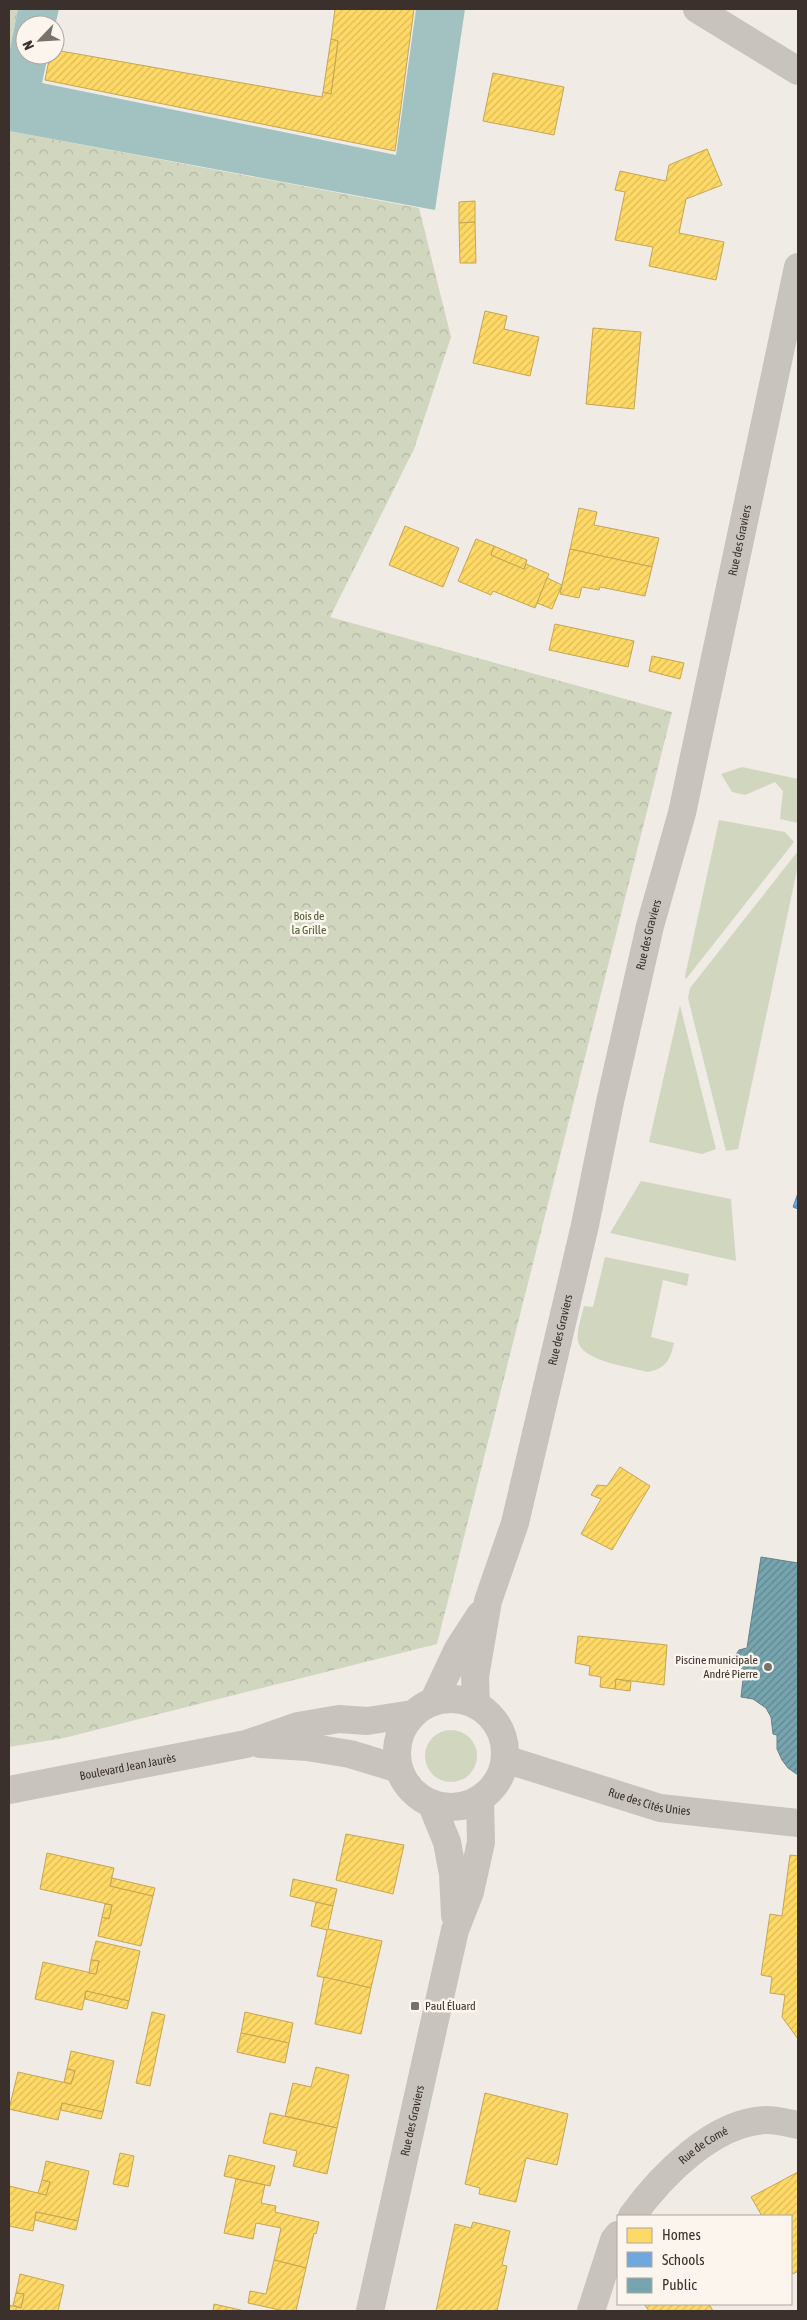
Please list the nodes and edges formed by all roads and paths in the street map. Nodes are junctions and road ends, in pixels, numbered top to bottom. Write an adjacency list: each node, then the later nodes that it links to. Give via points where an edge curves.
1 (696, 9): 2 (street)
2 (798, 71)
3 (798, 267): 4 (street, Rue des Graviers, via 682,813 648,935 515,1523)
4 (488, 1601): 5 (street, Rue des Graviers, via 476,1667); 6 (street, Rue des Graviers)
5 (476, 1705): 6 (street, via 455,1698); 8 (street, via 493,1718 504,1737)
6 (423, 1708): 7 (street, Boulevard Jean Jaurès, via 367,1720 340,1719 306,1725); 9 (street, via 402,1730 397,1750)
7 (246, 1744): 9 (street, Boulevard Jean Jaurès, via 307,1747 350,1754); 10 (street, Boulevard Jean Jaurès)
8 (505, 1759): 11 (street, via 497,1782); 13 (street, Rue des Cités Unies, via 660,1808)
9 (400, 1769): 12 (street, via 412,1790)
10 (9, 1790)
11 (480, 1799): 12 (street, via 456,1807); 14 (street, Rue des Graviers, via 482,1842 470,1892)
12 (431, 1803): 14 (street, Rue des Graviers, via 447,1842 454,1874)
13 (798, 1823)
14 (455, 1930): 18 (street, Rue des Graviers)
15 (798, 2125): 16 (street, Rue de Comé, via 768,2120 718,2134 659,2181)
16 (633, 2215)
17 (617, 2236): 19 (street)
18 (370, 2311)
19 (591, 2311)

